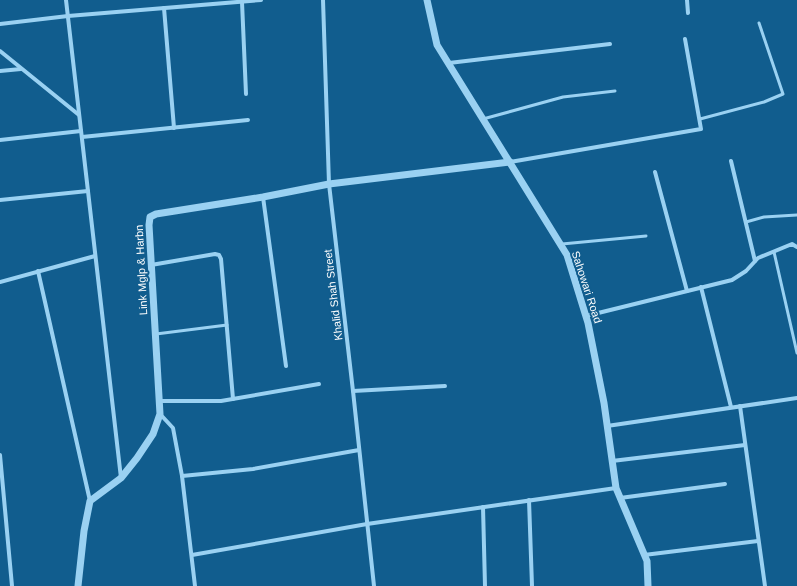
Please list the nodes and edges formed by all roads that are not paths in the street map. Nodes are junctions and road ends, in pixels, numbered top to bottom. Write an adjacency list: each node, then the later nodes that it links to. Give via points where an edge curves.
1 (66, 0): 9 (street)
2 (261, 0): 6 (street)
3 (324, 0): 31 (street, Khalid Shah Street)
4 (427, 0): 15 (street, Sahowari Road, via 437,44)
5 (687, 0): 8 (street)
6 (242, 2): 7 (street); 19 (street)
7 (164, 8): 9 (street); 24 (street)
8 (688, 13)
9 (68, 16): 11 (street); 20 (street)
10 (759, 23): 23 (lane, via 783,94)
11 (0, 24)
12 (685, 39): 23 (street)
13 (610, 44): 15 (street)
14 (0, 51): 16 (street)
15 (448, 64): 21 (street, Sahowari Road)
16 (21, 69): 17 (street); 20 (street)
17 (0, 71)
18 (615, 90): 21 (lane, via 563,97)
19 (246, 94)
20 (79, 115): 25 (street)
21 (483, 119): 29 (street, Sahowari Road)
22 (248, 120): 24 (street)
23 (700, 120): 29 (street, via 701,129)
24 (174, 128): 26 (street)
25 (81, 131): 26 (street); 27 (street)
26 (82, 137): 32 (street)
27 (0, 140)
28 (732, 161): 36 (street)
29 (510, 162): 31 (street, Link Mglp & Harbn); 38 (street, Sahowari Road)
30 (655, 172): 47 (street)
31 (329, 184): 33 (street, Link Mglp & Harbn); 56 (street, Khalid Shah Street)
32 (88, 191): 34 (street); 41 (street)
33 (263, 197): 43 (street, Link Mglp & Harbn, via 150,217); 53 (street)
34 (0, 200)
35 (797, 215): 36 (lane, via 764,217)
36 (746, 222): 42 (street)
37 (646, 236): 38 (lane)
38 (560, 244): 48 (street, Sahowari Road, via 567,255)
39 (797, 246): 40 (street, via 792,244)
40 (774, 252): 42 (street); 51 (lane)
41 (95, 256): 44 (street); 69 (street)
42 (755, 261): 46 (street, via 732,280)
43 (151, 265): 49 (street, via 219,255); 50 (street, Link Mglp & Harbn)
44 (38, 272): 45 (street); 74 (street)
45 (0, 282)
46 (701, 287): 47 (street); 61 (street)
47 (687, 291): 48 (street)
48 (586, 316): 63 (street, Sahowari Road)
49 (227, 325): 50 (lane); 58 (street)
50 (155, 334): 59 (street, Link Mglp & Harbn)
51 (795, 338): 52 (lane)
52 (797, 353)
53 (286, 366)
54 (319, 384): 58 (street)
55 (446, 386): 56 (street)
56 (353, 391): 65 (street, Khalid Shah Street)
57 (797, 398): 60 (street)
58 (233, 399): 59 (street)
59 (159, 401): 62 (street, Link Mglp & Harbn)
60 (740, 406): 61 (street); 64 (street)
61 (731, 408): 63 (street)
62 (160, 414): 68 (street, via 173,428); 69 (street, Link Mglp & Harbn, via 154,434)
63 (607, 426): 67 (street, Sahowari Road)
64 (745, 445): 67 (street); 77 (street)
65 (359, 450): 68 (street, via 253,469); 76 (street, Khalid Shah Street)
66 (0, 455): 80 (street)
67 (612, 462): 71 (street, Sahowari Road)
68 (182, 476): 78 (street)
69 (121, 478): 74 (street, Link Mglp & Harbn)
70 (725, 484): 72 (street)
71 (616, 488): 72 (street, Sahowari Road); 73 (street)
72 (620, 498): 79 (street, Sahowari Road)
73 (529, 500): 75 (street); 85 (street)
74 (90, 501): 81 (street)
75 (483, 507): 76 (street); 84 (street)
76 (368, 524): 78 (street); 83 (street, Khalid Shah Street)
77 (758, 541): 79 (street); 87 (street)
78 (192, 555): 82 (street)
79 (644, 555): 86 (street, Sahowari Road, via 647,561)
80 (12, 586)
81 (78, 586)
82 (195, 586)
83 (374, 586)
84 (485, 586)
85 (532, 586)
86 (648, 586)
87 (765, 586)

